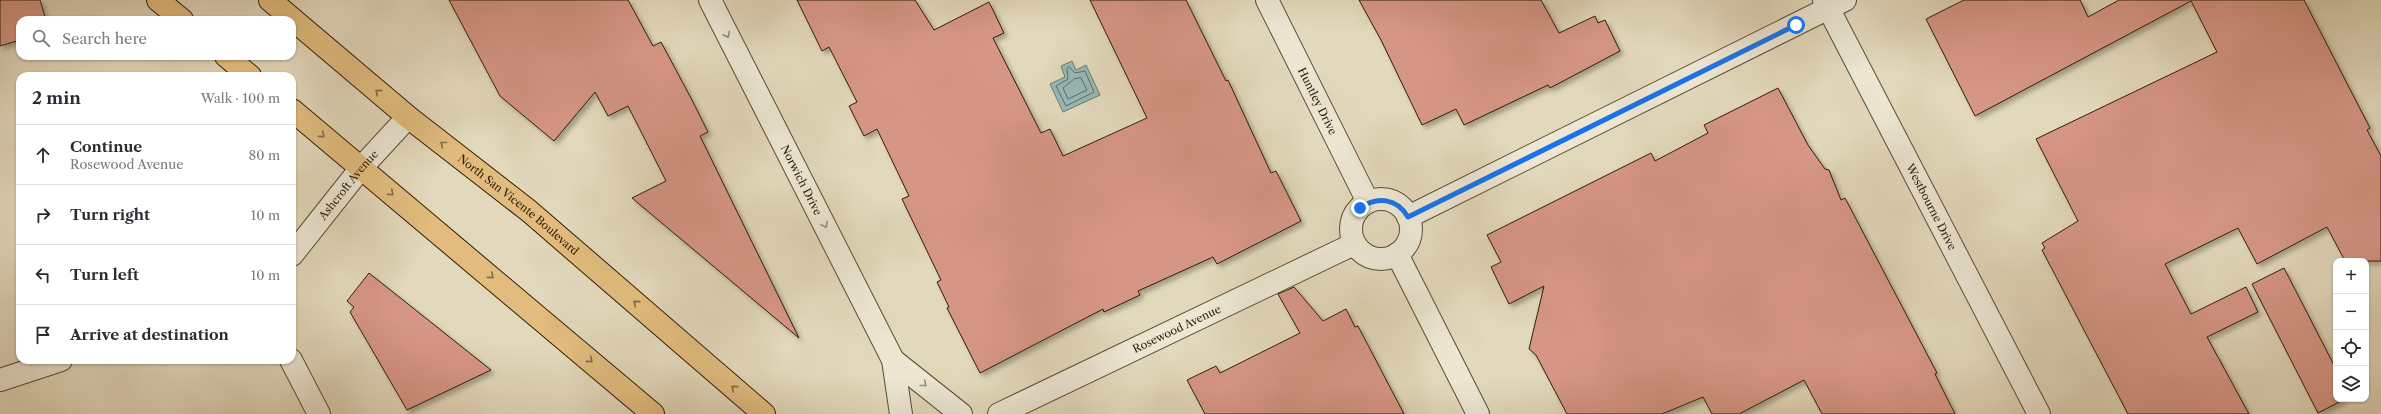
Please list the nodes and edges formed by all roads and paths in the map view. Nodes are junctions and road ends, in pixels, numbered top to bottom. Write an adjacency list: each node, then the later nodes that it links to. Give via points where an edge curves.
1 (158, 0): 6 (main road)
2 (270, 0): 7 (main road, North San Vicente Boulevard, one-way to 2)
3 (710, 0): 19 (street, Norwich Drive, one-way to 19)
4 (1267, 0): 14 (street, Huntley Drive)
5 (1833, 3): 15 (street); 30 (street, Westbourne Drive)
6 (177, 16)
7 (289, 16)
8 (296, 22): 12 (main road, North San Vicente Boulevard, one-way to 8)
9 (231, 60): 10 (main road)
10 (245, 72)
11 (296, 113): 13 (main road, one-way to 13)
12 (408, 117): 13 (street, Ashcroft Avenue); 25 (main road, North San Vicente Boulevard, one-way to 12, via 529,211)
13 (361, 168): 17 (street, Ashcroft Avenue); 24 (main road, one-way to 24)
14 (1368, 202): 15 (street, via 1388,200 1397,204); 16 (street, via 1354,215 1351,224)
15 (1408, 217): 18 (street, via 1411,229 1409,239 1405,248)
16 (1354, 244): 18 (street, via 1368,257 1388,259); 28 (street, Rosewood Avenue)
17 (296, 249)
18 (1397, 254): 29 (street)
19 (893, 360): 26 (street, Norwich Drive); 27 (street, Norwich Drive, one-way to 27)
20 (49, 364): 22 (street)
21 (293, 364): 23 (street)
22 (0, 380)
23 (319, 414)
24 (653, 414)
25 (764, 414)
26 (901, 414)
27 (961, 414)
28 (999, 414)
29 (1478, 414)
30 (2039, 414)

